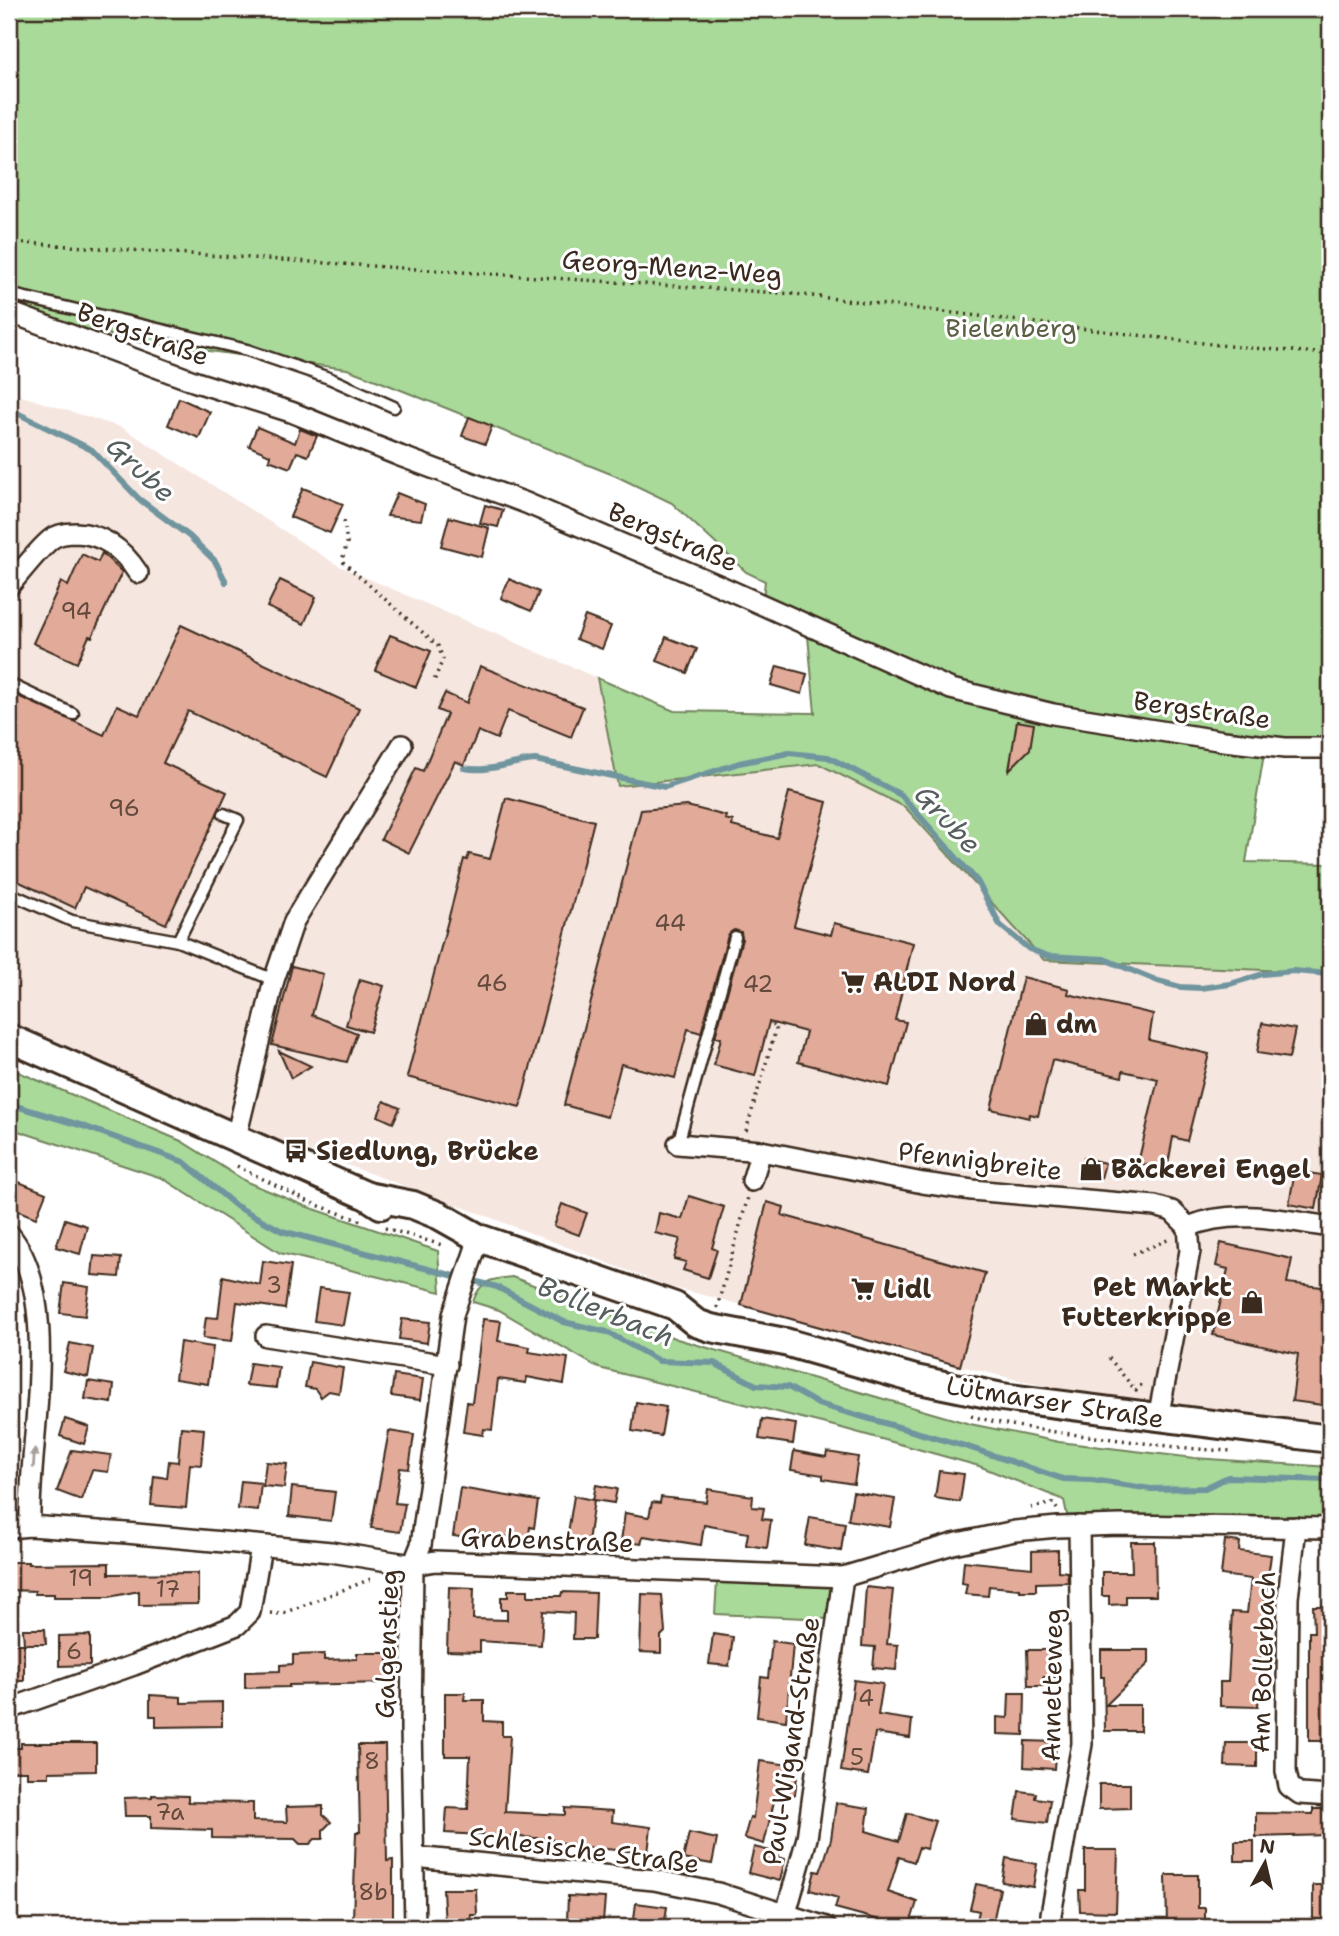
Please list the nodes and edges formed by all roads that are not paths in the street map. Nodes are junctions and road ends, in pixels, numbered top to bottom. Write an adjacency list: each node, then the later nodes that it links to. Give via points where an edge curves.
1 (9, 295): 3 (lane, via 247,350 329,378)
2 (9, 312): 9 (street, Bergstraße, via 291,412 526,503 951,689 1052,714 1184,735 1285,748)
3 (394, 407)
4 (138, 573): 5 (street, via 127,556 100,537 64,533 51,539)
5 (9, 586)
6 (9, 684): 7 (lane)
7 (73, 714)
8 (401, 745): 14 (street, via 294,921)
9 (1330, 748)
10 (224, 814): 13 (lane, via 238,820)
11 (9, 893): 13 (lane, via 72,921)
12 (735, 937): 17 (lane)
13 (178, 941): 14 (lane)
14 (274, 980): 16 (street)
15 (9, 1038): 16 (main road, Lütmarser Straße)
16 (233, 1138): 23 (main road, Lütmarser Straße, via 367,1196 407,1221)
17 (678, 1144): 18 (street, Pfennigbreite)
18 (761, 1151): 19 (street); 21 (street, Pfennigbreite, via 972,1190 1155,1206 1172,1211)
19 (752, 1181)
20 (1330, 1227): 21 (street, via 1237,1216 1204,1220)
21 (1180, 1233): 28 (street, via 1190,1251)
22 (9, 1234): 30 (street, one-way to 22, via 37,1418 36,1298 30,1270)
23 (476, 1248): 24 (main road, Lütmarser Straße); 27 (street, Galgenstieg, via 453,1315)
24 (675, 1307): 26 (main road, Lütmarser Straße, via 729,1314); 26 (main road, Lütmarser Straße, via 710,1328)
25 (266, 1336): 27 (street)
26 (785, 1342): 28 (main road, Lütmarser Straße, via 915,1379 1003,1397)
27 (447, 1365): 36 (street, Galgenstieg, via 421,1545)
28 (1158, 1418): 29 (main road, Lütmarser Straße)
29 (1330, 1439)
30 (30, 1526): 33 (street, Grabenstraße); 35 (street, Grabenstraße)
31 (1079, 1526): 32 (street); 37 (street, Grabenstraße, via 1016,1531 953,1544); 44 (street, Annetteweg, via 1082,1744)
32 (1296, 1527): 34 (street); 39 (street, Am Bollerbach, via 1288,1598 1286,1771 1289,1786 1300,1794)
33 (9, 1528)
34 (1330, 1528)
35 (261, 1546): 36 (street, Grabenstraße); 38 (street, via 250,1612 237,1625)
36 (413, 1565): 37 (street, Grabenstraße, via 435,1561); 40 (street, Galgenstieg)
37 (843, 1577): 41 (street, Paul-Wigand-Straße, via 807,1838)
38 (9, 1709)
39 (1330, 1796)
40 (414, 1857): 41 (street, Schlesische Straße, via 654,1880); 42 (street, Galgenstieg)
41 (786, 1913): 43 (street, Schlesische Straße)
42 (415, 1927)
43 (826, 1927)
44 (1051, 1927)

